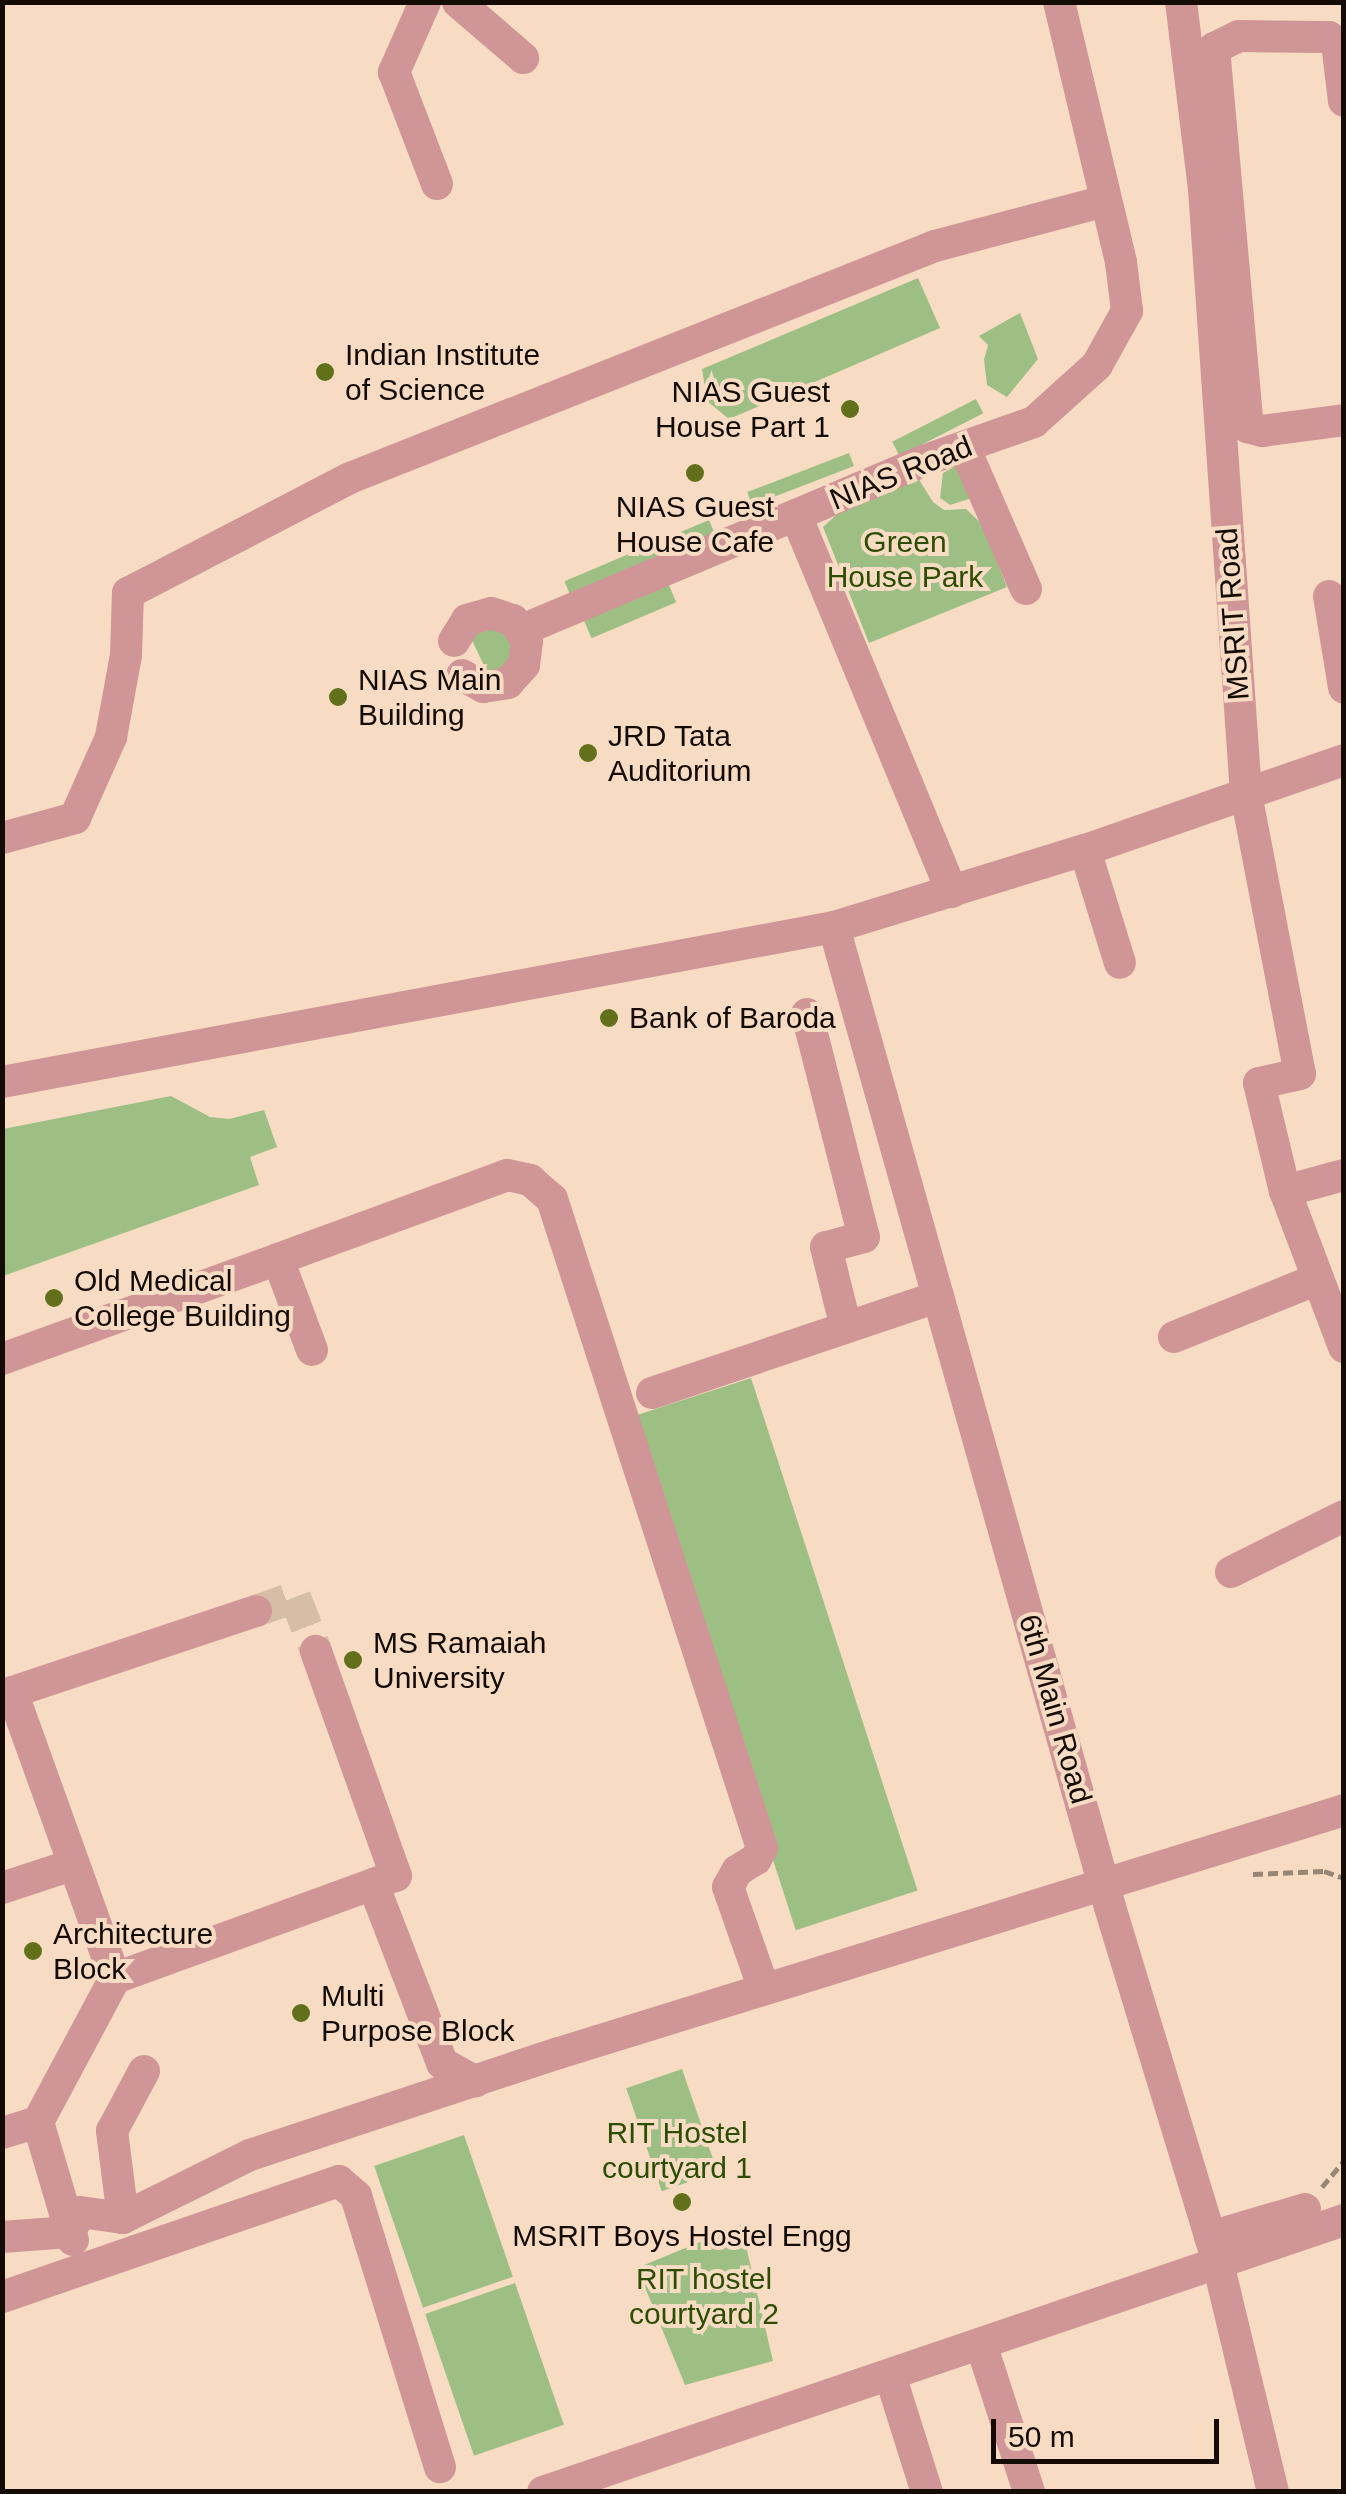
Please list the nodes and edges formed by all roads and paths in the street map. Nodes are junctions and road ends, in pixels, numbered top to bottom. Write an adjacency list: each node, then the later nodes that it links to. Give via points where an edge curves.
1 (425, 2): 7 (street, via 394,72)
2 (458, 2): 5 (street)
3 (1058, 2): 9 (street, NIAS Road)
4 (1182, 2): 8 (street, MSRIT Road)
5 (523, 58)
6 (1344, 101): 8 (street, via 1337,43 1329,37 1224,40 1214,48)
7 (437, 184)
8 (1215, 188): 10 (street, via 1248,427 1262,432); 20 (street, MSRIT Road)
9 (1104, 201): 11 (street, NIAS Road, via 1127,310 1097,365 1034,422); 21 (street, via 935,246 350,478 128,593 126,655 111,736 75,818)
10 (1344, 420)
11 (964, 447): 12 (street, NIAS Road); 13 (street)
12 (796, 515): 15 (street); 23 (street, NIAS Road)
13 (1026, 588)
14 (1329, 596): 18 (street)
15 (522, 630): 16 (street, via 503,614 478,614); 17 (street, via 528,654 508,684 484,687)
16 (454, 640)
17 (462, 675)
18 (1344, 688)
19 (1344, 760): 20 (street)
20 (1246, 794): 22 (street); 29 (street, MSRIT Road, via 1300,1074 1259,1083)
21 (2, 838)
22 (1085, 850): 23 (street); 25 (street)
23 (952, 892): 24 (street)
24 (834, 927): 27 (street); 32 (street, 6th Main Road)
25 (1120, 963)
26 (807, 1014): 33 (street, via 864,1237 826,1247)
27 (2, 1082)
28 (1344, 1175): 29 (street)
29 (1286, 1190): 31 (street)
30 (278, 1259): 36 (street); 37 (street); 51 (street, via 507,1175 530,1180 552,1198 762,1848 728,1888)
31 (1316, 1280): 34 (street); 35 (street)
32 (938, 1297): 33 (street); 48 (street, 6th Main Road)
33 (846, 1328): 38 (street)
34 (1174, 1337)
35 (1344, 1347)
36 (312, 1350)
37 (2, 1359)
38 (652, 1393)
39 (1344, 1516): 40 (street)
40 (1231, 1572)
41 (256, 1611): 44 (street, via 12,1692)
42 (316, 1652): 47 (street, via 396,1876)
43 (1344, 1810): 48 (street)
44 (72, 1865): 49 (street); 50 (street)
45 (1241, 1876): 46 (path, via 1324,1872)
46 (1344, 1878)
47 (374, 1884): 50 (street); 53 (street, via 442,2063)
48 (1105, 1884): 51 (street); 61 (street, 6th Main Road)
49 (2, 1888)
50 (115, 1978): 54 (street)
51 (764, 1990): 53 (street)
52 (144, 2071): 57 (street, via 112,2130)
53 (475, 2081): 57 (street, via 250,2156)
54 (38, 2122): 55 (street); 59 (street)
55 (2, 2132)
56 (1305, 2209): 61 (street)
57 (123, 2218): 59 (street, via 80,2212)
58 (1344, 2220): 61 (street)
59 (70, 2232): 60 (street); 62 (street)
60 (3, 2234)
61 (1214, 2250): 64 (street); 70 (street, 6th Main Road)
62 (86, 2268): 63 (street); 66 (street, via 339,2182 356,2196)
63 (2, 2296)
64 (980, 2344): 65 (street); 69 (street)
65 (890, 2375): 67 (street); 68 (street)
66 (440, 2467)
67 (543, 2492)
68 (927, 2492)
69 (1029, 2492)
70 (1273, 2492)

